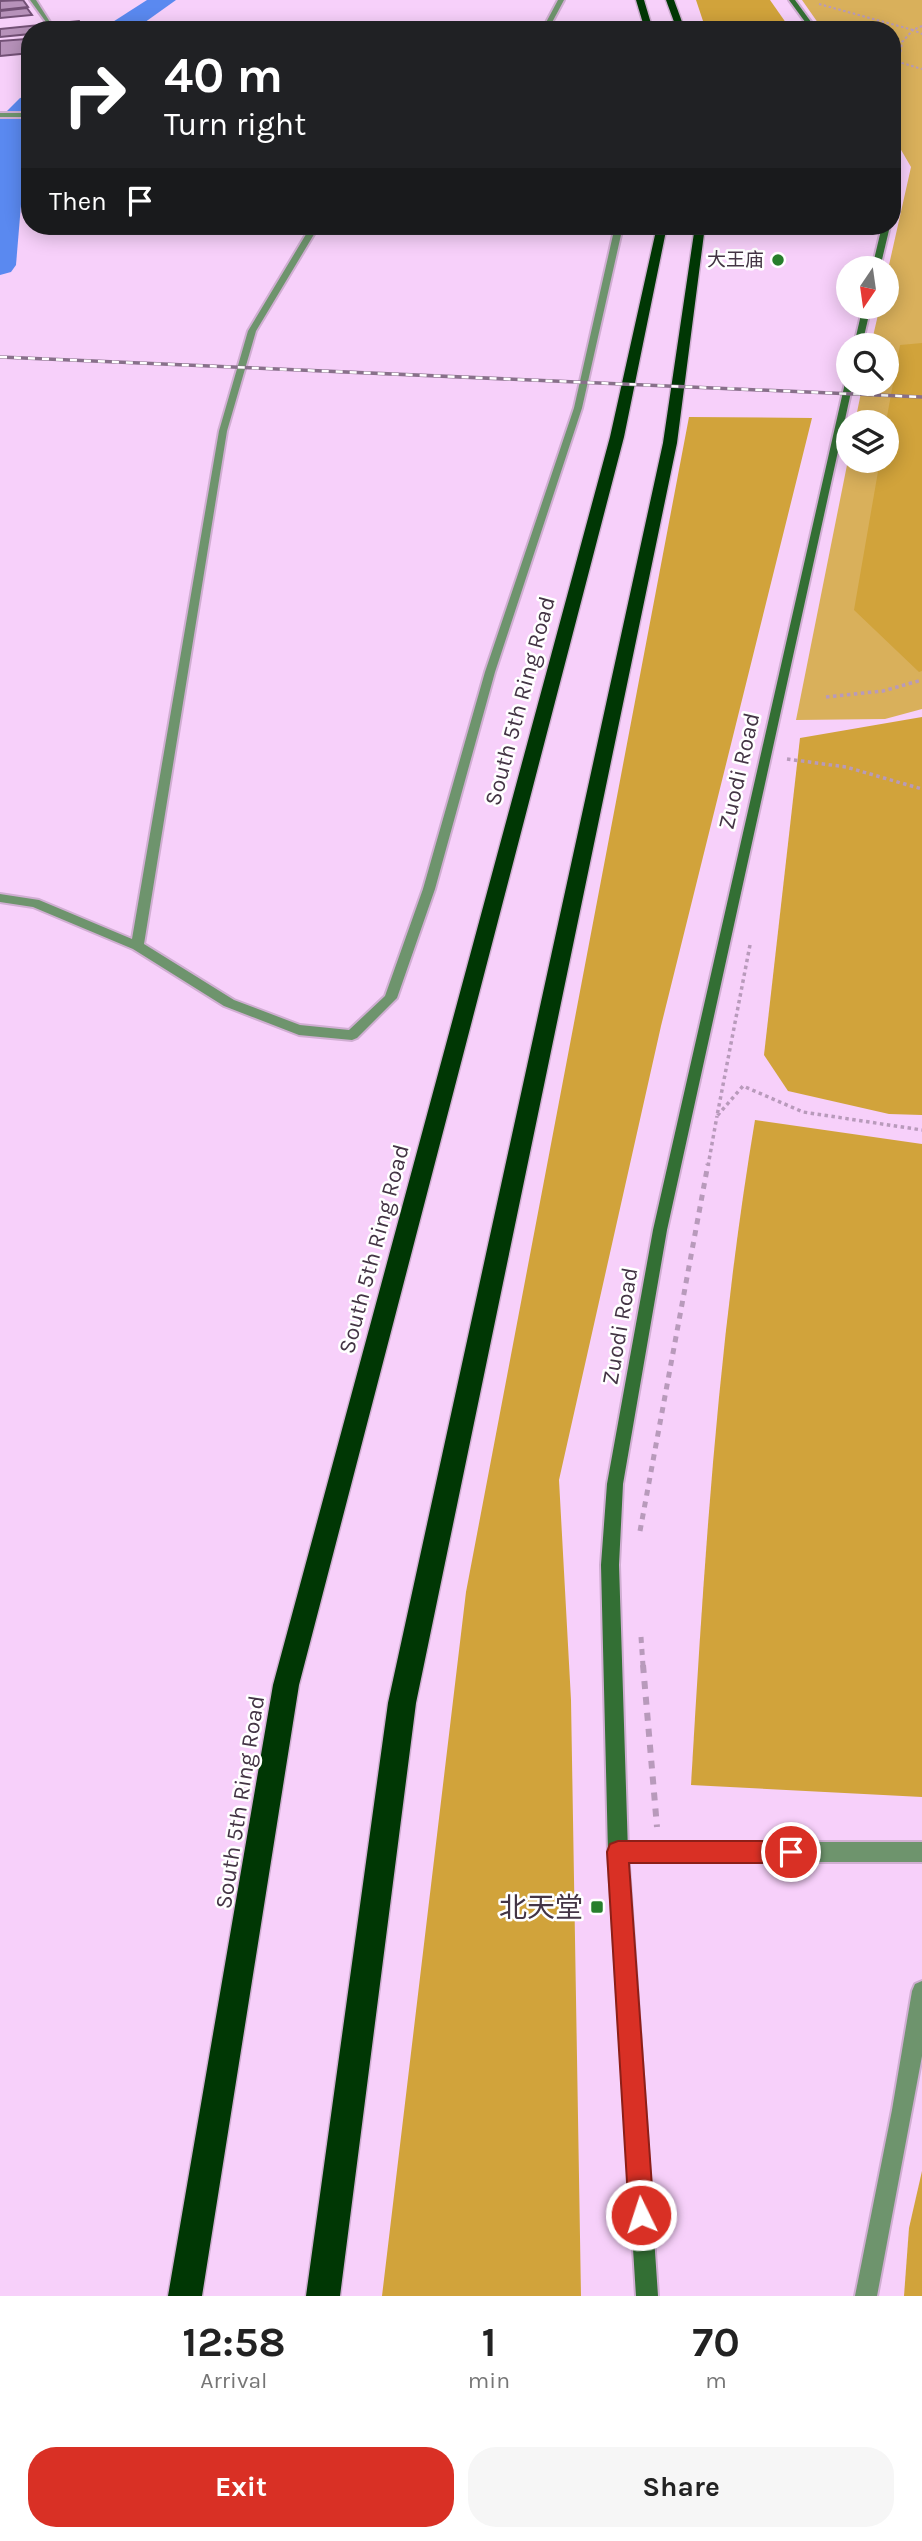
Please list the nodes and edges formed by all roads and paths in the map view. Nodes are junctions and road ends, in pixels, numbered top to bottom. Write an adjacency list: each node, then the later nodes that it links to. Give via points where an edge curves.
1 (33, 0): 7 (street)
2 (561, 0): 8 (street)
3 (640, 0): 9 (highway)
4 (670, 0): 10 (highway)
5 (792, 0): 11 (main road)
6 (812, 2): 12 (path)
7 (48, 21)
8 (550, 21)
9 (646, 21)
10 (678, 21)
11 (807, 21)
12 (881, 21)
13 (901, 26): 15 (path)
14 (922, 26): 15 (path)
15 (914, 30): 16 (path); 17 (path)
16 (922, 34)
17 (901, 49)
18 (901, 63): 19 (path)
19 (922, 69)
20 (0, 114): 21 (street)
21 (21, 115)
22 (310, 235): 35 (street, via 252,331 223,431)
23 (617, 235): 35 (street, via 578,408 490,672 429,889 391,998 352,1035 299,1030 229,1003)
24 (660, 235): 44 (highway, South 5th Ring Road, via 617,437 286,1685)
25 (700, 235): 45 (highway, via 670,443 402,1703)
26 (884, 235): 27 (main road)
27 (879, 256)
28 (846, 396): 40 (main road, Zuodi Road, via 660,1230 615,1484 610,1564)
29 (922, 680): 30 (path, via 883,691)
30 (826, 697)
31 (788, 750): 32 (path, via 786,759 846,767)
32 (922, 789)
33 (3, 898): 35 (street, via 35,903)
34 (751, 937): 36 (path)
35 (137, 946)
36 (717, 1115): 37 (path, via 743,1086 803,1112); 38 (path)
37 (922, 1130)
38 (639, 1535)
39 (640, 1631): 41 (path)
40 (618, 1852): 41 (street); 46 (main road, Zuodi Road)
41 (660, 1852): 42 (street)
42 (922, 1852)
43 (922, 1991): 47 (street)
44 (185, 2296)
45 (323, 2296)
46 (647, 2296)
47 (866, 2296)

